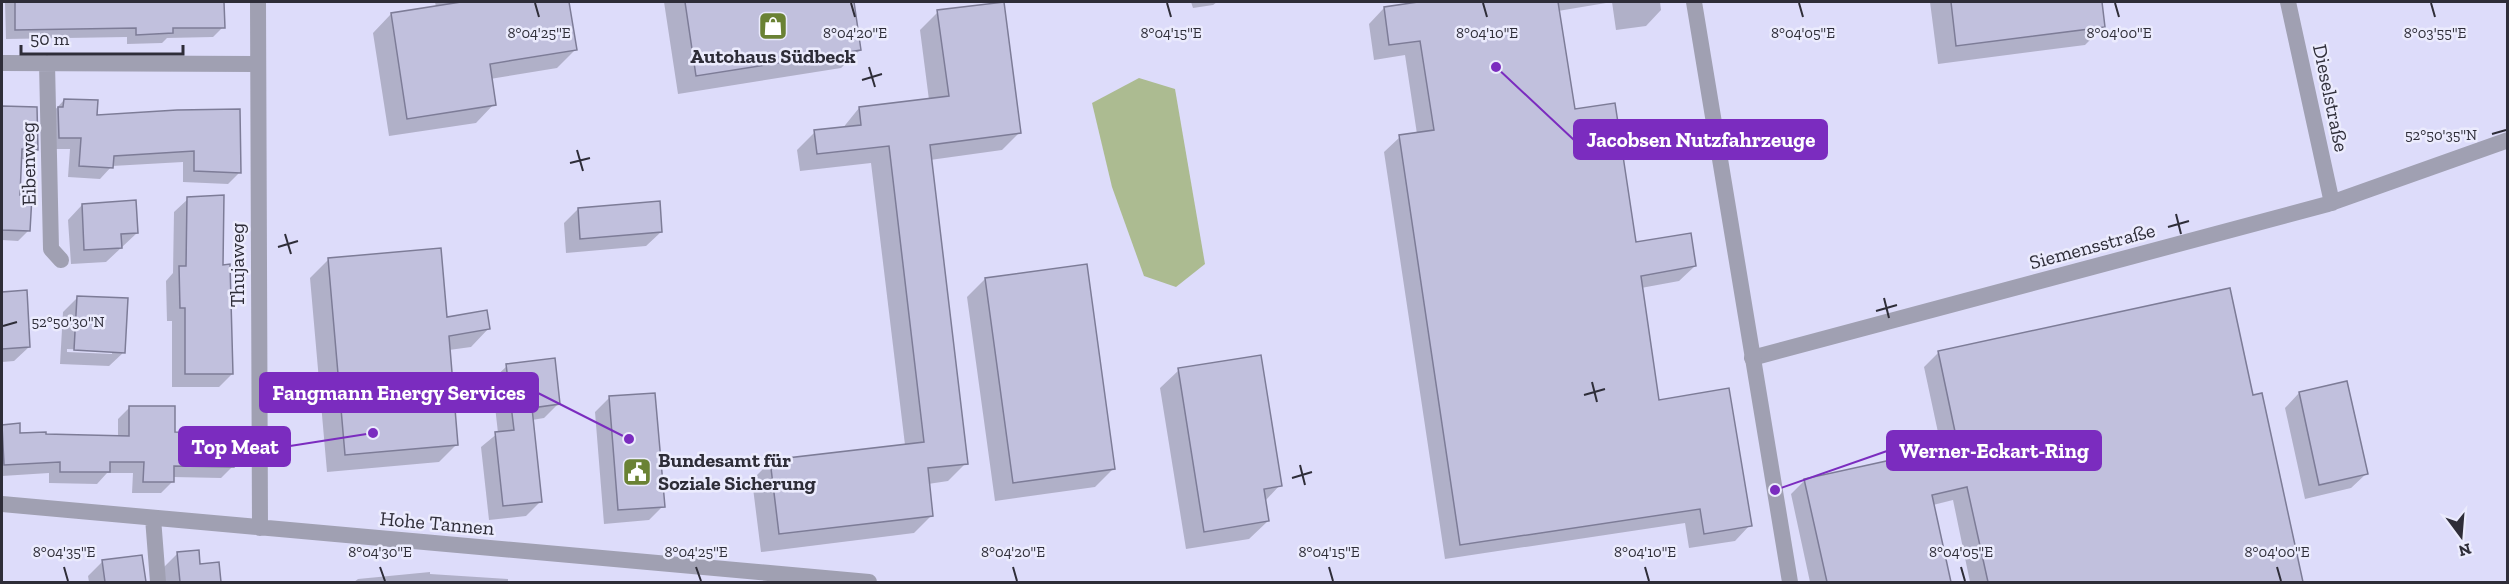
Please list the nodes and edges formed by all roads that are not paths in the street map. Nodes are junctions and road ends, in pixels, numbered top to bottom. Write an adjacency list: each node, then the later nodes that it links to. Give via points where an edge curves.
1 (258, 2): 6 (street, Thujaweg)
2 (1694, 2): 10 (street)
3 (2288, 2): 8 (street, Dieselstraße)
4 (2, 63): 5 (street)
5 (47, 63): 6 (street); 9 (street, Eibenweg, via 51,249)
6 (257, 64): 13 (street, Thujaweg)
7 (2508, 140): 8 (street, Siemensstraße)
8 (2332, 202): 10 (street, Siemensstraße)
9 (61, 260)
10 (1752, 358): 16 (street)
11 (2, 504): 12 (street, Hohe Tannen)
12 (153, 518): 13 (street, Hohe Tannen); 14 (street)
13 (260, 528): 15 (street, Hohe Tannen)
14 (158, 582)
15 (869, 582)
16 (1790, 582)

